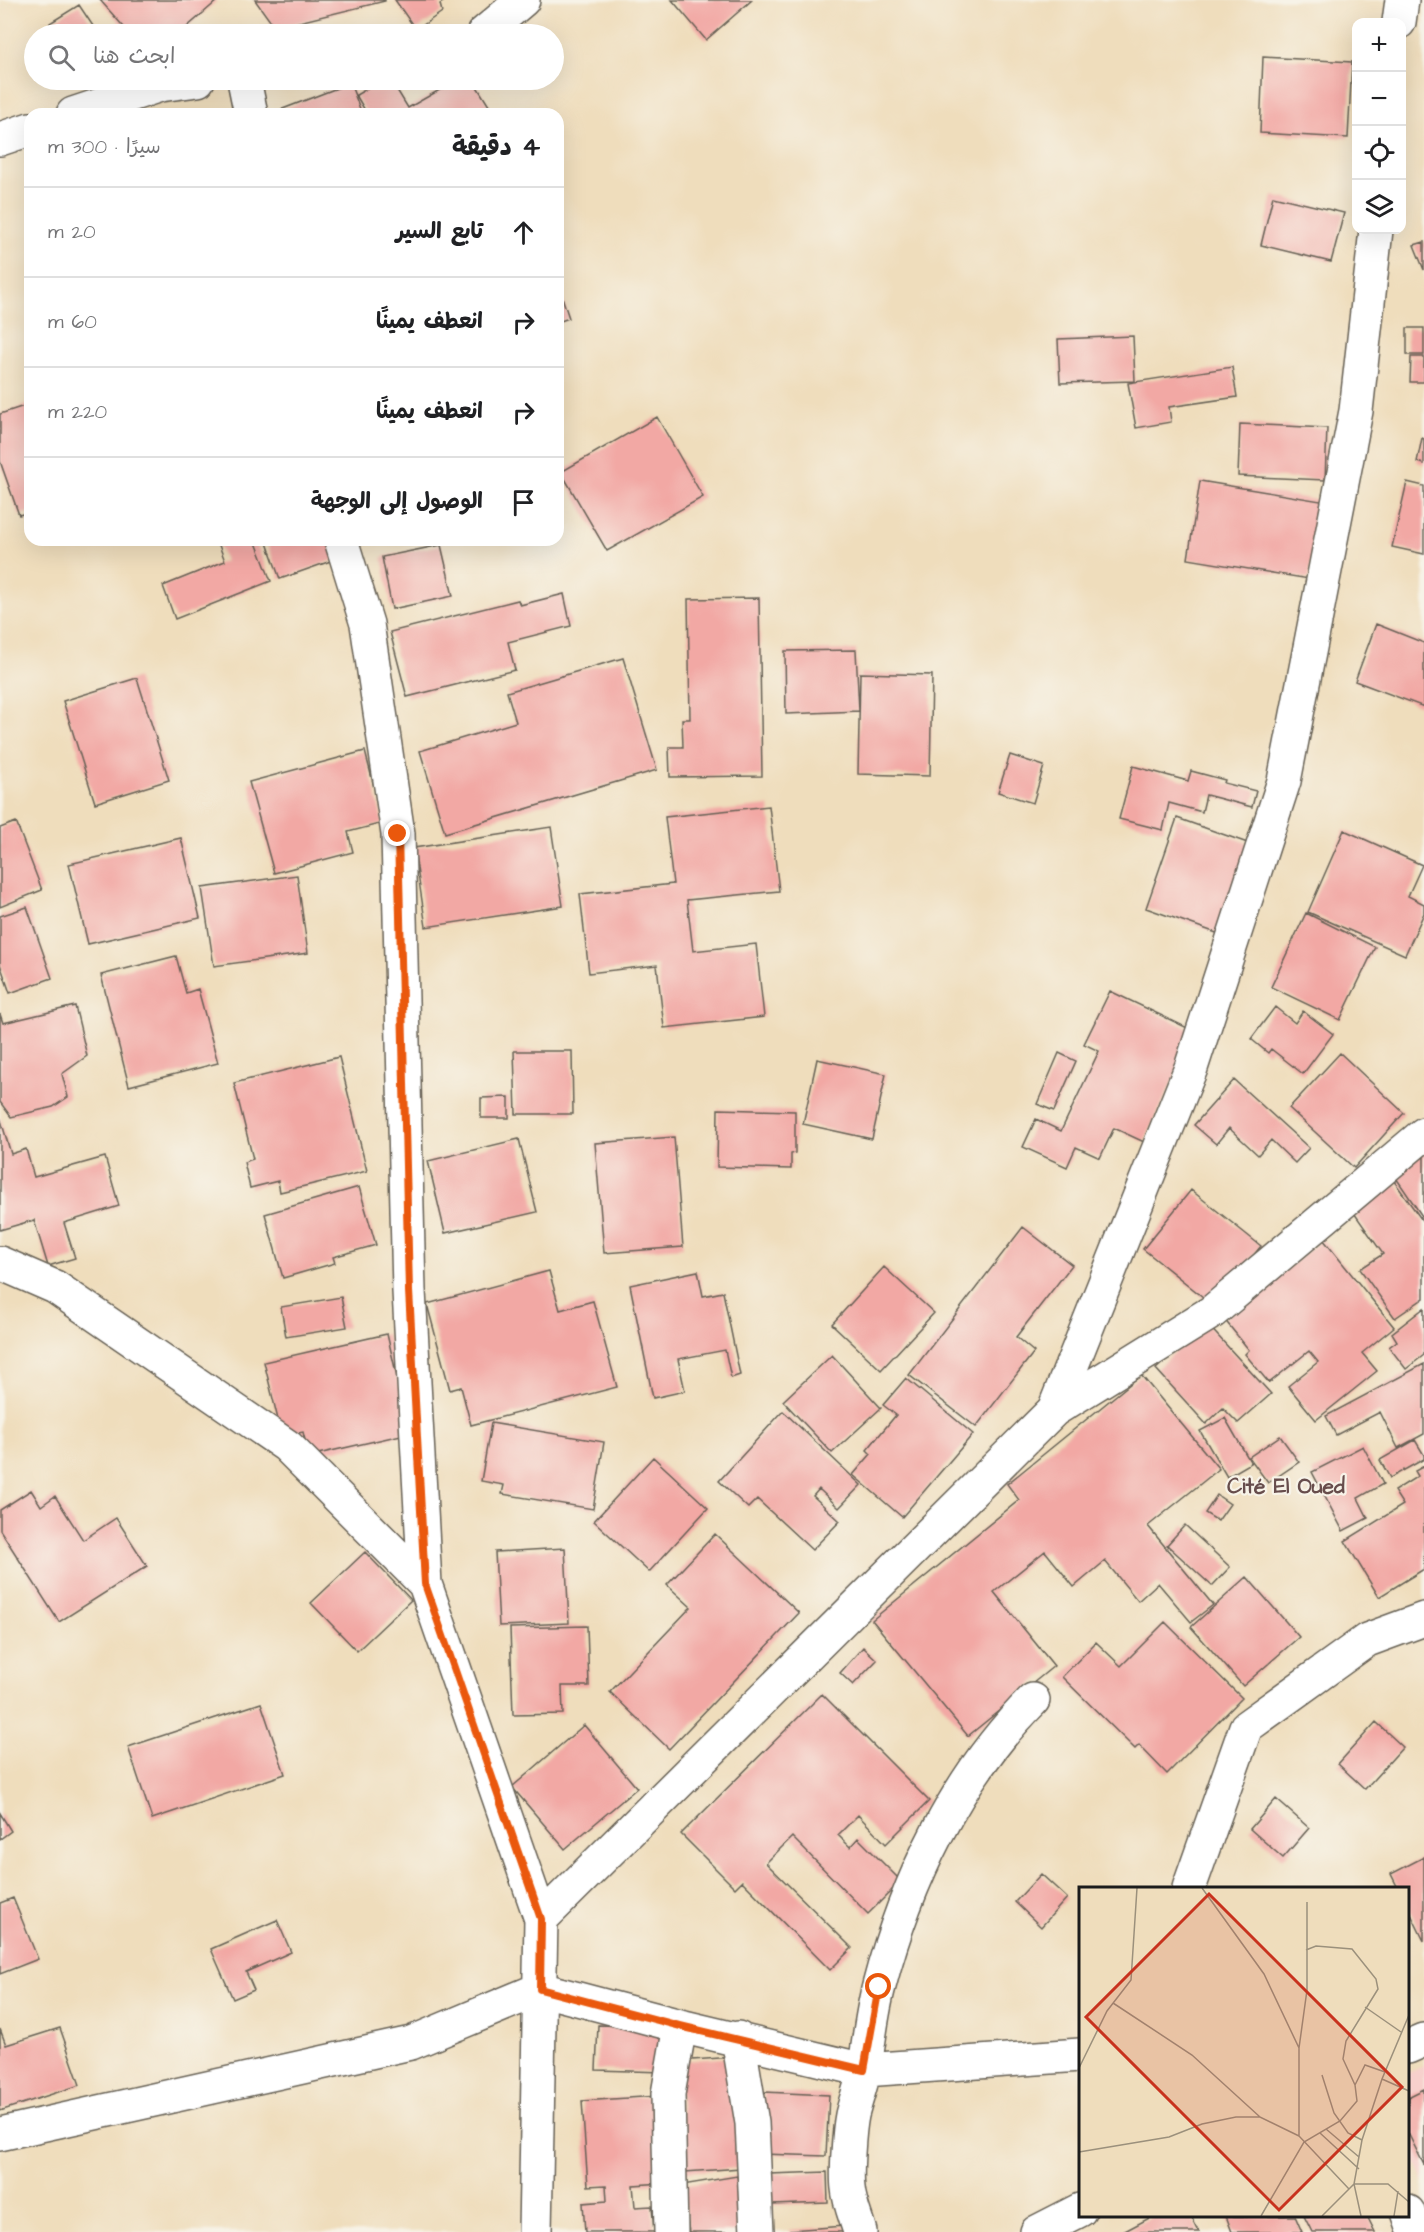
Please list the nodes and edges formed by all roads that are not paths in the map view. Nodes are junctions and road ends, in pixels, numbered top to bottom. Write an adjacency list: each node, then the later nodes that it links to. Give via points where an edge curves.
1 (523, 0): 4 (street)
2 (1402, 0): 3 (street)
3 (1400, 18)
4 (495, 24)
5 (143, 90): 7 (street)
6 (246, 90): 8 (street)
7 (90, 108)
8 (250, 108)
9 (24, 131): 10 (street)
10 (0, 139)
11 (1376, 234): 15 (street, via 1356,411 1284,781 1191,1068)
12 (343, 546): 16 (street, via 367,624 398,834 409,1291)
13 (1424, 1134): 15 (street, via 1212,1312)
14 (0, 1263): 16 (street, via 55,1287 287,1446)
15 (1054, 1410): 20 (street)
16 (425, 1584): 20 (street)
17 (1424, 1619): 19 (street, via 1367,1640 1246,1727)
18 (1033, 1700): 25 (street, via 981,1759 924,1860 902,1911 879,1987)
19 (1189, 1887)
20 (541, 1919): 21 (street)
21 (540, 1989): 22 (street); 26 (street, via 411,2043); 29 (street)
22 (680, 2026): 23 (street); 30 (street, via 668,2094)
23 (738, 2038): 25 (street); 31 (street, via 752,2123)
24 (1079, 2055): 25 (street)
25 (864, 2070): 32 (street, via 852,2118 848,2188)
26 (0, 2134)
27 (1079, 2211): 33 (street)
28 (1409, 2217): 34 (street)
29 (535, 2232)
30 (671, 2232)
31 (758, 2232)
32 (860, 2232)
33 (1037, 2232)
34 (1415, 2232)

